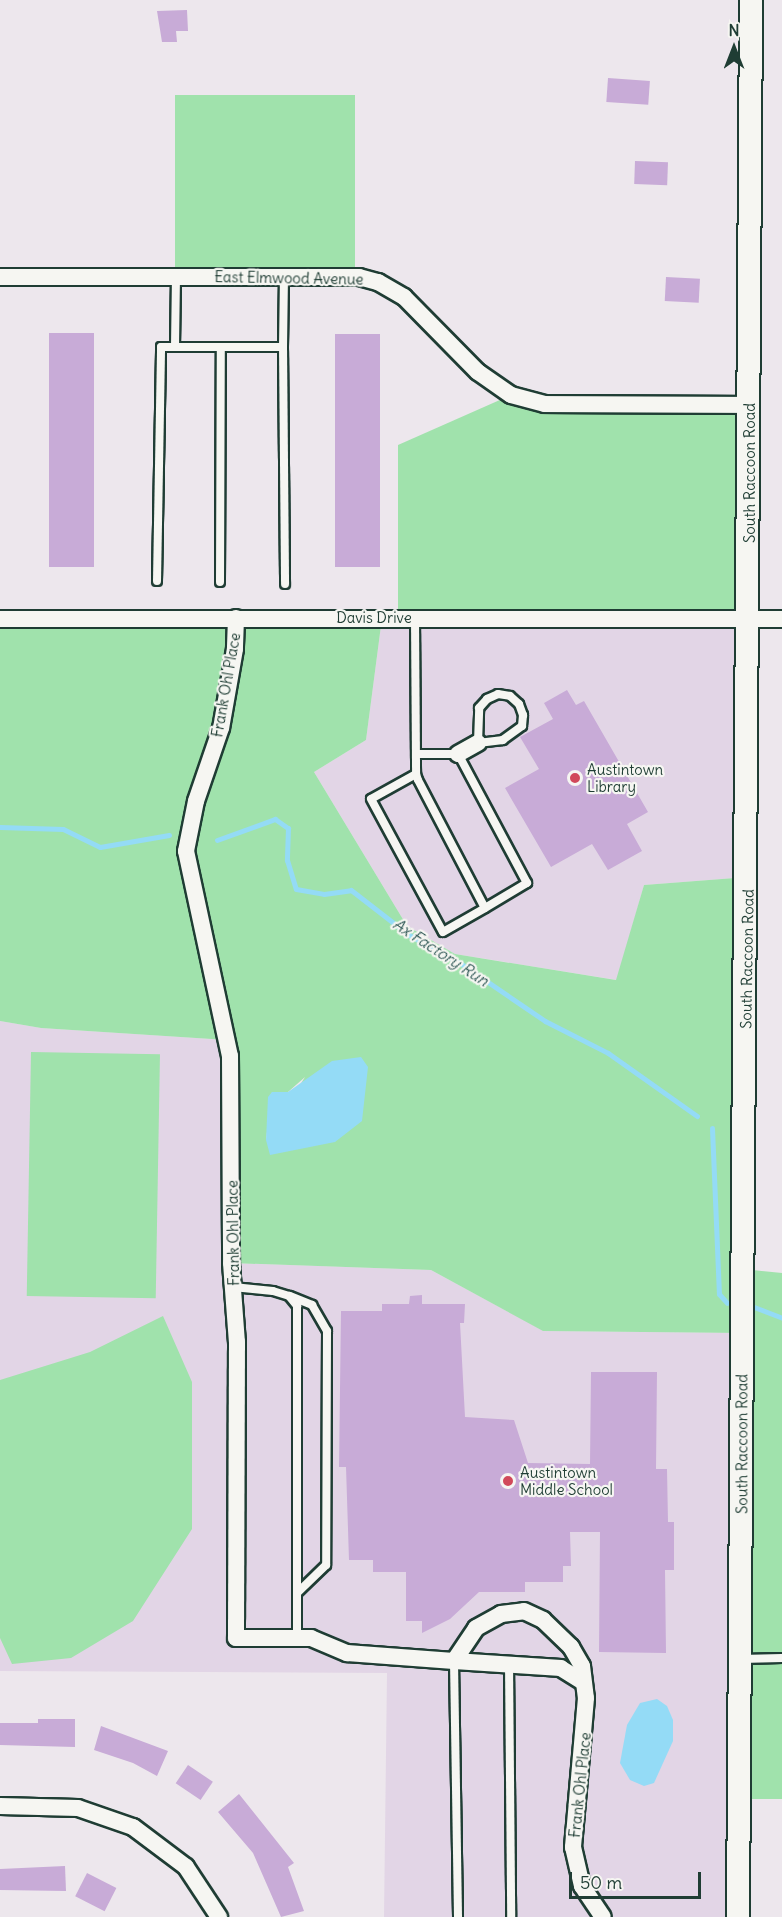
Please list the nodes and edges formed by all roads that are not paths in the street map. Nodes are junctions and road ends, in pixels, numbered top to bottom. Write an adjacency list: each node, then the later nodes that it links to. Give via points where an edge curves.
1 (751, 0): 8 (street, South Raccoon Road)
2 (176, 276): 3 (street, East Elmwood Avenue); 4 (street, East Elmwood Avenue); 5 (lane)
3 (0, 277)
4 (284, 277): 7 (lane); 8 (street, East Elmwood Avenue, via 359,278 389,287 491,384 531,402)
5 (176, 346): 6 (lane); 9 (lane, via 161,346)
6 (221, 347): 7 (lane); 10 (lane)
7 (283, 347): 11 (lane)
8 (750, 405): 16 (street, South Raccoon Road)
9 (157, 581)
10 (220, 582)
11 (285, 584)
12 (236, 618): 13 (street, Davis Drive); 14 (street, Davis Drive); 22 (street, Frank Ohl Place, via 235,649 221,728 196,801 186,850 230,1056)
13 (415, 618): 16 (street, Davis Drive); 18 (lane)
14 (0, 619)
15 (782, 619): 16 (street, Davis Drive)
16 (749, 620): 27 (street, South Raccoon Road)
17 (478, 743): 17 (lane, via 479,708 498,694 510,696 519,704 522,726 514,735); 19 (street)
18 (417, 754): 19 (lane); 20 (lane)
19 (458, 754): 21 (lane, via 527,883)
20 (416, 774): 21 (lane); 21 (lane, via 371,799 443,932)
21 (485, 908)
22 (233, 1287): 23 (lane); 25 (street, Frank Ohl Place, via 237,1342 236,1638)
23 (289, 1296): 24 (lane, via 297,1306 299,1324); 24 (lane, via 312,1305 327,1331 326,1565)
24 (297, 1593): 25 (lane)
25 (297, 1637): 28 (street, Frank Ohl Place, via 311,1638 347,1653)
26 (782, 1658): 27 (lane)
27 (741, 1659): 36 (street, South Raccoon Road)
28 (454, 1661): 29 (street, Frank Ohl Place); 30 (street, Frank Ohl Place, via 476,1628 501,1614 524,1611 543,1620 571,1647 582,1666); 33 (lane)
29 (509, 1663): 30 (street, Frank Ohl Place, via 561,1668); 34 (lane)
30 (583, 1682): 35 (street, Frank Ohl Place, via 586,1731 573,1847 582,1886)
31 (0, 1806): 32 (street, via 78,1808 133,1827 186,1867)
32 (219, 1917)
33 (458, 1917)
34 (511, 1917)
35 (603, 1917)
36 (738, 1917)

